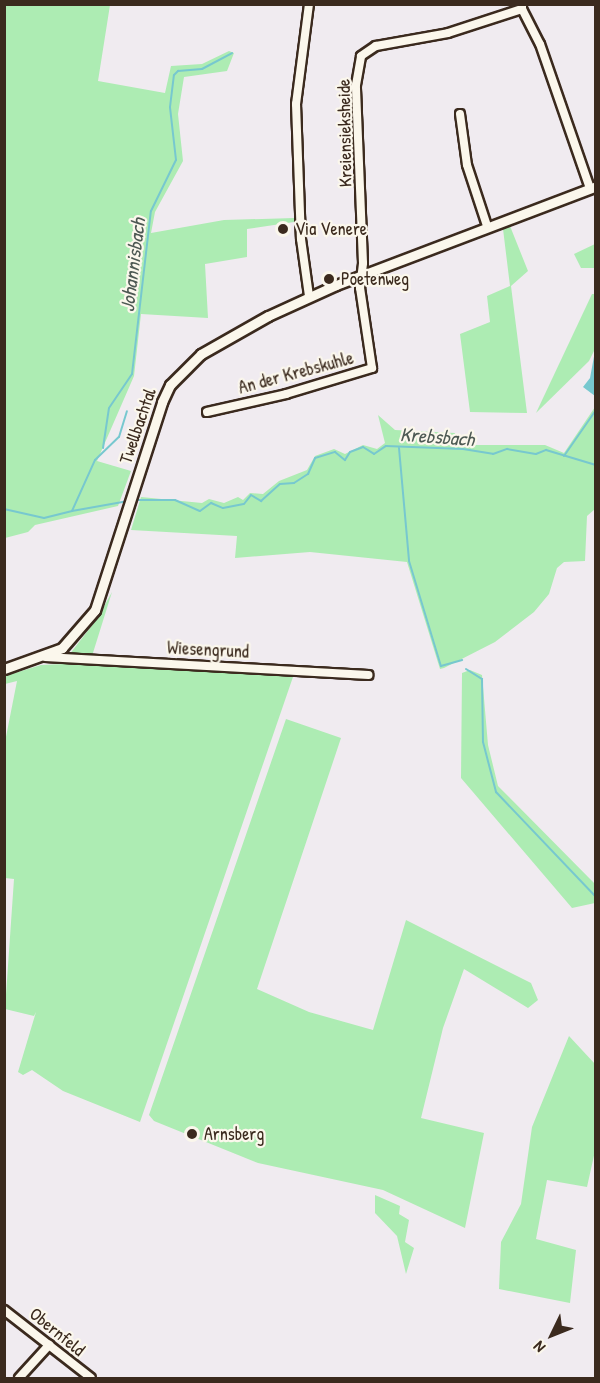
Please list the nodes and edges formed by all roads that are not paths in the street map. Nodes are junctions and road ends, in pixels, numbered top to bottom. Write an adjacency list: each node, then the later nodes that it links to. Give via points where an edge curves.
1 (309, 4): 7 (street, via 296,104 301,239)
2 (522, 7): 4 (street, via 540,44); 6 (street, Kreiensieksheide, via 448,33 376,46 361,56 356,86)
3 (459, 114): 5 (street, via 471,181)
4 (593, 187): 5 (street, Twellbachtal)
5 (487, 226): 6 (street, Twellbachtal)
6 (361, 275): 7 (street, Twellbachtal); 8 (street, An der Krebskuhle, via 372,368)
7 (309, 297): 9 (street, Twellbachtal, via 219,342 184,369 162,402 95,610 74,637)
8 (207, 412)
9 (45, 657): 10 (street, Twellbachtal); 11 (street, Wiesengrund)
10 (4, 669)
11 (369, 675)
12 (4, 1310): 13 (street, Obernfeld)
13 (49, 1345): 14 (street); 15 (street, Obernfeld)
14 (19, 1378)
15 (90, 1378)

